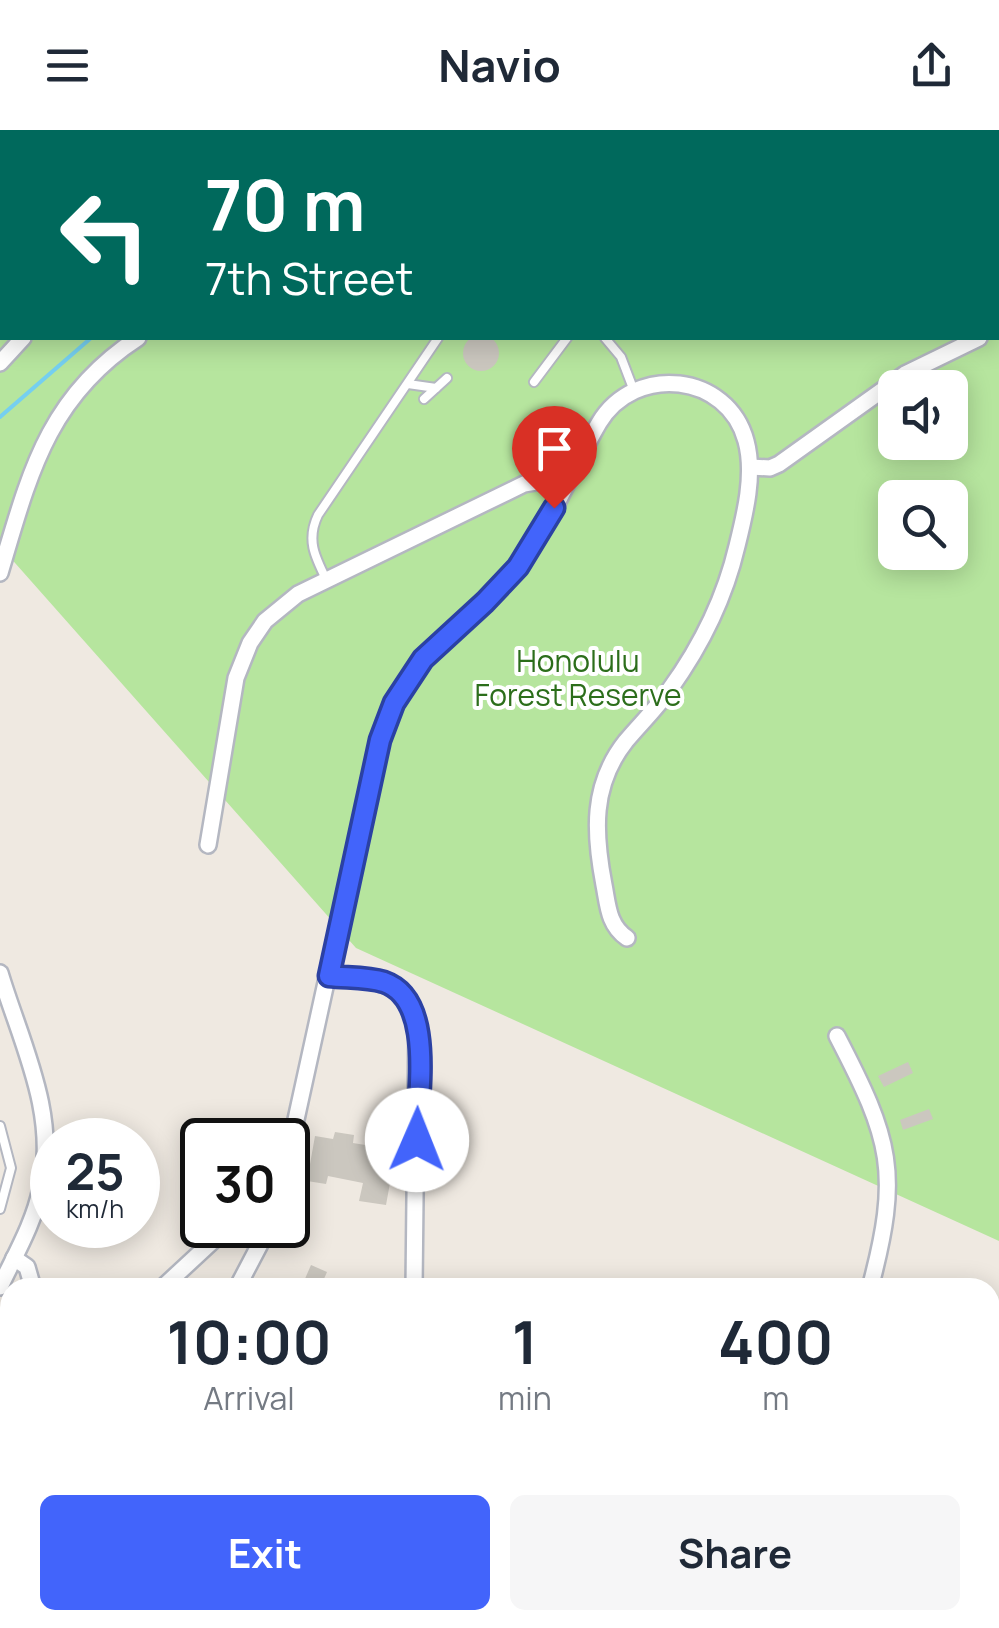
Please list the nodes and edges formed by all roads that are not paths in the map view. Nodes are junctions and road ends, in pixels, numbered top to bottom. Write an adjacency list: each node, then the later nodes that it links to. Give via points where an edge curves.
1 (21, 340): 7 (street)
2 (135, 340): 17 (street, via 91,374 56,418)
3 (437, 340): 10 (lane)
4 (566, 340): 9 (lane)
5 (607, 340): 12 (lane)
6 (974, 340): 14 (street, via 893,381 780,464)
7 (0, 363)
8 (446, 378): 11 (lane)
9 (534, 382)
10 (408, 384): 11 (lane); 19 (lane, via 314,524 313,554)
11 (436, 388): 13 (lane)
12 (634, 391): 14 (street, via 680,383 714,394 739,421); 15 (street, via 606,413)
13 (424, 399)
14 (750, 467): 21 (street, via 737,547 710,622 669,691 616,756 599,796 597,849 611,920)
15 (564, 490): 19 (street, via 542,481 524,484); 23 (street, via 518,567 423,659 394,703 380,740)
16 (0, 511): 17 (street)
17 (16, 520): 18 (street)
18 (0, 573)
19 (327, 580): 20 (street, via 275,611 244,654)
20 (208, 845)
21 (627, 938)
22 (0, 973): 30 (street, via 46,1129 42,1188)
23 (329, 976): 25 (street); 35 (street, via 392,986 418,1020)
24 (838, 1036): 36 (street, via 870,1099 886,1153 886,1228)
25 (297, 1118)
26 (0, 1126): 27 (lane, via 11,1174)
27 (0, 1208)
28 (205, 1248): 33 (street)
29 (258, 1248): 34 (street)
30 (14, 1258): 31 (street); 32 (street)
31 (4, 1278)
32 (31, 1278)
33 (173, 1278)
34 (242, 1278)
35 (414, 1278)
36 (873, 1278)

